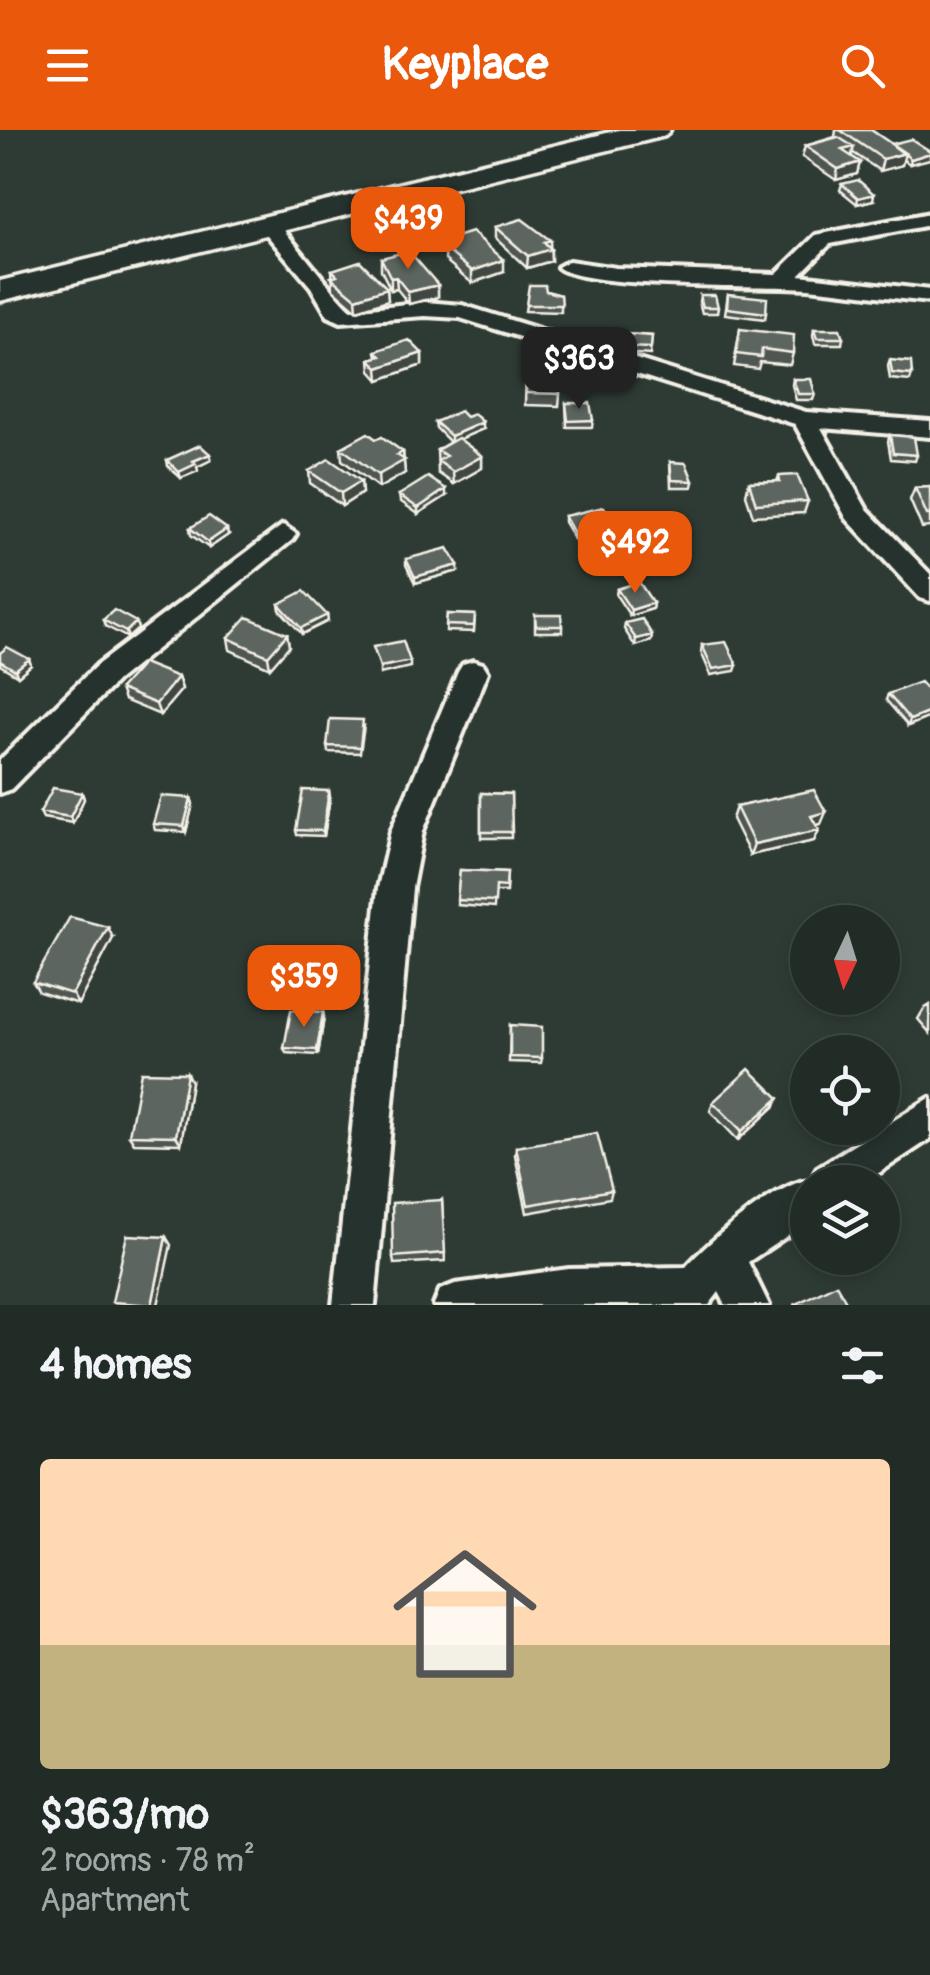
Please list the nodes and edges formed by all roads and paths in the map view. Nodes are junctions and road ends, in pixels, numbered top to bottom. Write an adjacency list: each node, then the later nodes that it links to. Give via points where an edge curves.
1 (655, 130): 3 (main road)
2 (930, 219): 5 (street, via 823,240)
3 (268, 225): 6 (main road); 8 (street, via 336,311 349,317 462,312)
4 (569, 267): 5 (street)
5 (782, 280): 7 (street)
6 (0, 290)
7 (930, 296)
8 (804, 419): 9 (street); 11 (street, via 856,513)
9 (930, 430)
10 (283, 534): 13 (street, via 107,672)
11 (930, 591)
12 (473, 672): 19 (street, via 407,831 396,888)
13 (0, 780)
14 (930, 1117): 15 (street)
15 (858, 1165)
16 (790, 1210): 17 (street)
17 (723, 1255): 18 (street); 21 (street)
18 (686, 1296): 20 (street, via 569,1290)
19 (354, 1305)
20 (456, 1305)
21 (748, 1305)

